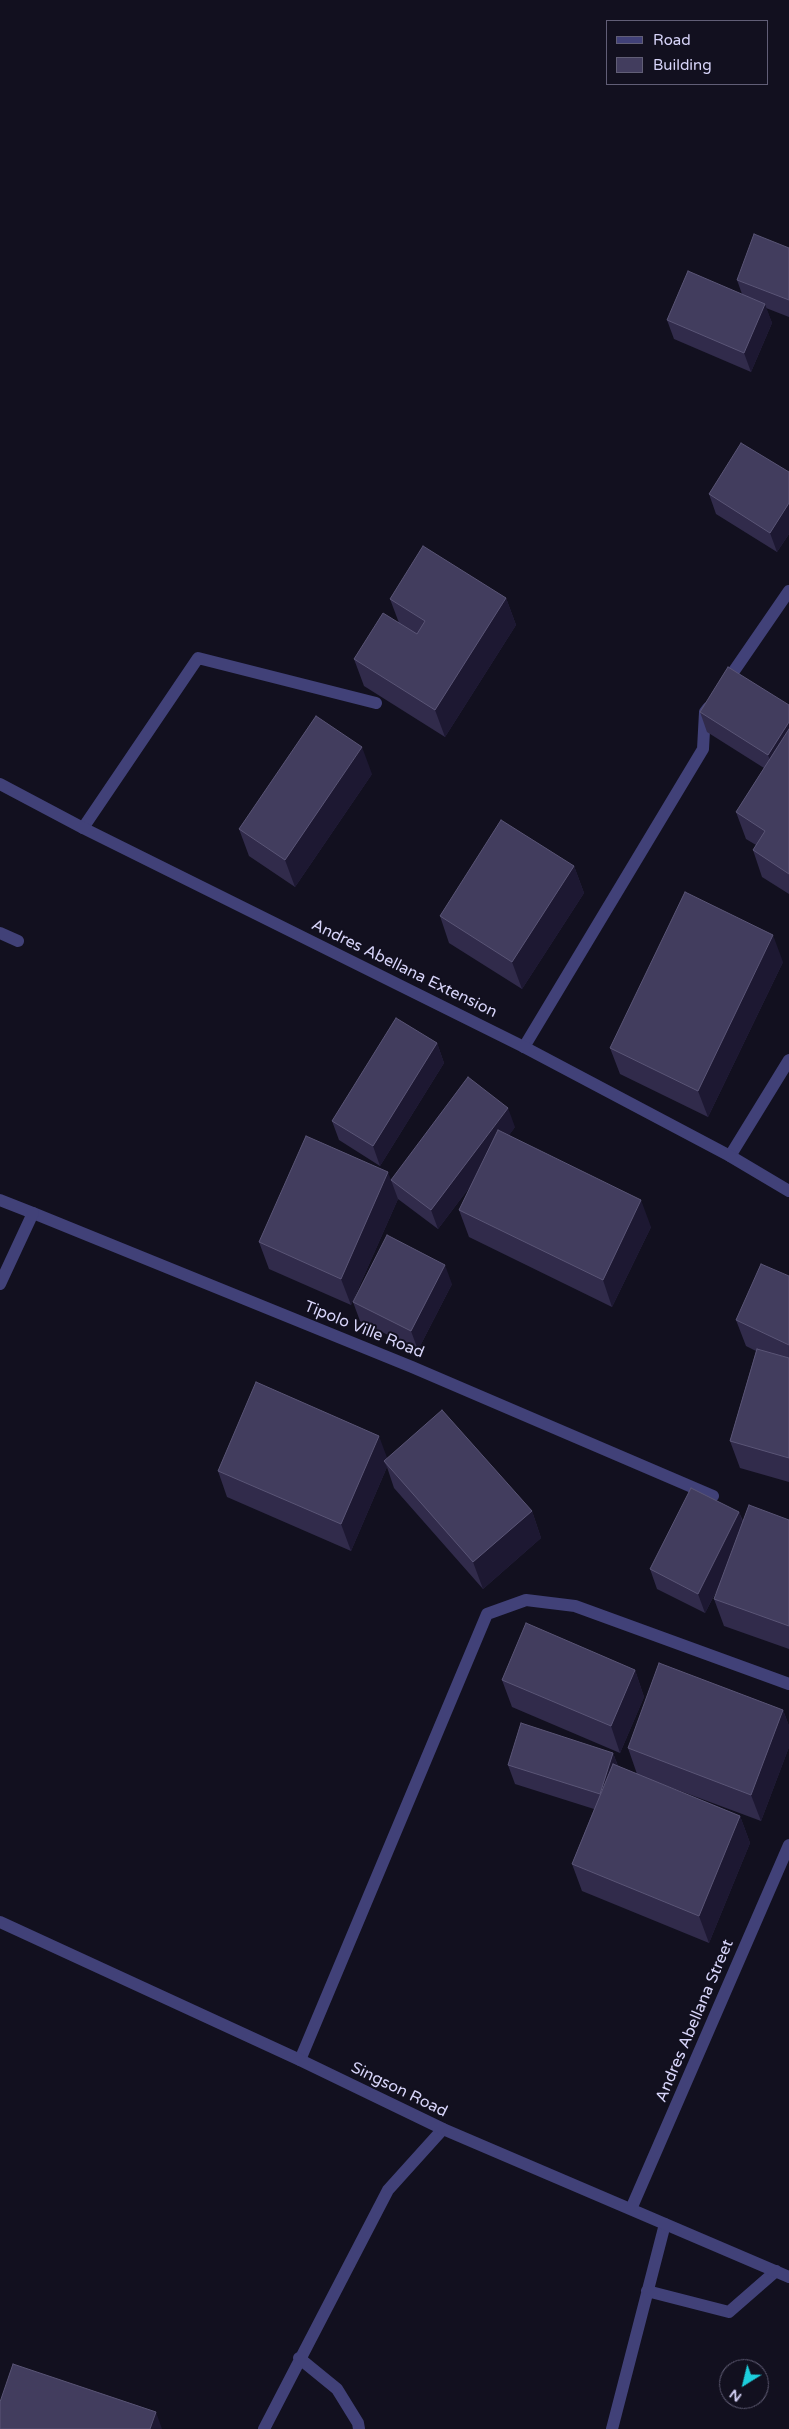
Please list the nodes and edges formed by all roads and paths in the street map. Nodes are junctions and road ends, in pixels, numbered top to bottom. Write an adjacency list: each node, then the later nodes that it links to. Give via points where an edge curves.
1 (789, 592): 7 (street, via 705,712 703,749)
2 (376, 702): 4 (street, via 198,658)
3 (0, 784): 4 (street, Andres Abellana Extension)
4 (83, 828): 7 (street, Andres Abellana Extension)
5 (0, 933): 6 (street)
6 (18, 941)
7 (524, 1047): 9 (street, Andres Abellana Extension)
8 (789, 1060): 9 (street)
9 (730, 1156): 10 (street, Andres Abellana Extension)
10 (789, 1191)
11 (0, 1200): 12 (street, Tipolo Ville Road)
12 (33, 1213): 13 (street); 14 (street, Tipolo Ville Road, via 412,1367)
13 (0, 1284)
14 (713, 1496)
15 (789, 1684): 18 (street, via 575,1606 526,1600 487,1614)
16 (789, 1845): 20 (street, Andres Abellana Street)
17 (0, 1922): 18 (street, Singson Road)
18 (300, 2060): 19 (street, Singson Road)
19 (443, 2129): 20 (street, Singson Road); 25 (street, via 388,2190)
20 (631, 2210): 21 (street, Singson Road)
21 (665, 2224): 22 (street, Singson Road); 24 (street)
22 (776, 2272): 23 (street, Singson Road); 24 (street, via 729,2312)
23 (789, 2277)
24 (647, 2292): 28 (street)
25 (299, 2358): 26 (street); 27 (street, via 337,2389)
26 (264, 2429)
27 (359, 2429)
28 (612, 2429)

